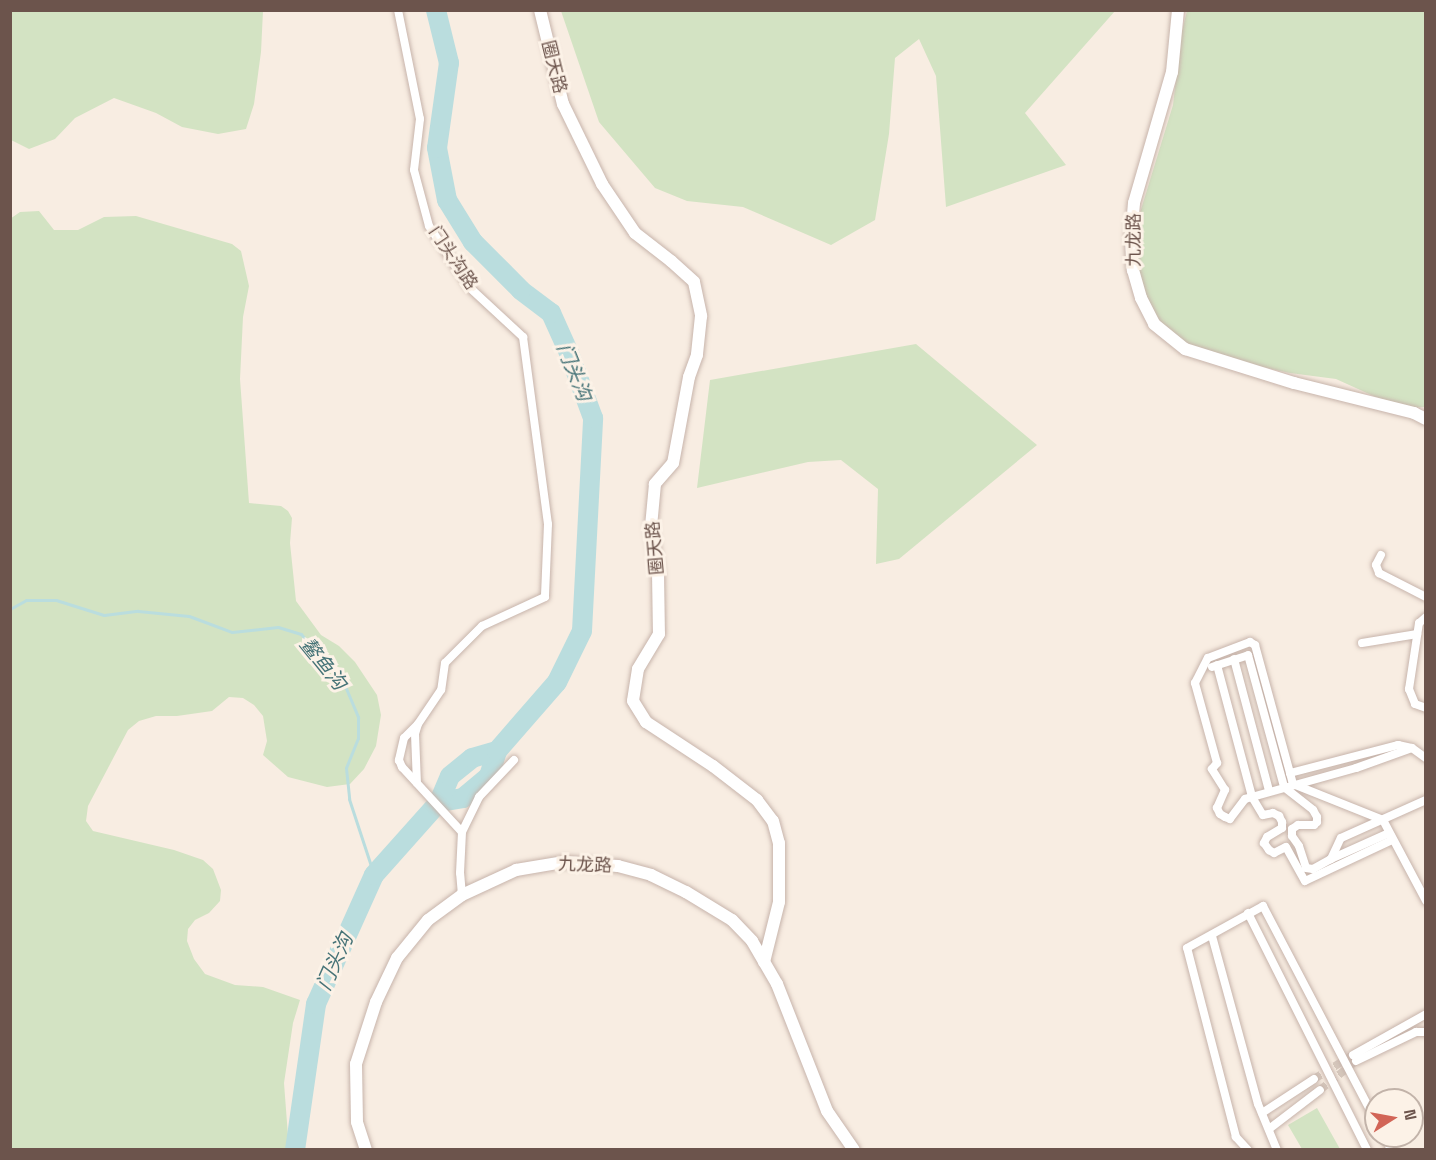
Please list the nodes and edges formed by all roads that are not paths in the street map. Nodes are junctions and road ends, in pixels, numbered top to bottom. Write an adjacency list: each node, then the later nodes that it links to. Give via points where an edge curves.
1 (398, 10): 16 (street, 门头沟路, via 420,118 414,170 429,226 469,288 523,337 548,524 545,597 482,626 459,647 446,663 441,690)
2 (540, 10): 35 (street, 圈天路, via 563,104 602,184 635,233 694,282 701,316 697,356 689,377 673,463 655,484 651,526 658,573 659,634 638,669 633,701 646,722 713,765 758,800 773,821 780,843 779,902)
3 (1179, 10): 4 (street, 九龙路, via 1172,72 1134,203 1131,237 1133,270 1154,324 1185,349)
4 (1425, 418)
5 (1381, 555): 6 (street, via 1376,565 1379,573)
6 (1425, 597)
7 (1425, 617): 8 (street)
8 (1417, 634): 9 (street); 15 (street, via 1409,689 1415,704)
9 (1362, 643)
10 (1246, 644): 11 (street); 14 (street, via 1208,658); 20 (street, via 1256,645)
11 (1248, 655): 12 (street); 23 (street)
12 (1234, 659): 13 (street); 24 (street)
13 (1217, 665): 14 (street); 25 (street)
14 (1202, 670): 25 (street, via 1195,683 1217,764 1212,769 1225,790 1217,808 1230,819)
15 (1425, 708)
16 (418, 724): 21 (street, via 414,759); 21 (street, via 404,738 398,756)
17 (1412, 748): 18 (street); 20 (street, via 1398,746); 22 (street)
18 (1425, 758)
19 (514, 760): 28 (street, via 478,797)
20 (1290, 773): 22 (street)
21 (417, 783): 28 (street)
22 (1293, 784): 23 (street); 27 (street)
23 (1284, 787): 24 (street); 30 (street, via 1317,817 1314,825 1292,829 1306,868 1313,869)
24 (1269, 791): 25 (street)
25 (1251, 797): 29 (street, via 1263,815 1273,813 1282,822 1282,828 1270,833 1264,843 1274,853 1286,847 1305,881)
26 (1425, 800): 27 (street)
27 (1383, 820): 29 (street); 30 (street, via 1341,838)
28 (462, 832): 31 (street)
29 (1390, 837): 30 (street); 32 (street)
30 (1331, 859)
31 (462, 895): 35 (street, 九龙路, via 516,870 564,862 618,866 651,875 732,920 752,941); 43 (street, 九龙路, via 428,920 403,950 376,1002 356,1064 357,1122)
32 (1425, 901)
33 (1248, 913): 34 (street); 40 (street, via 1263,906); 47 (street)
34 (1212, 936): 41 (street); 45 (street, via 1187,948 1236,1137)
35 (764, 962): 44 (street, 九龙路, via 777,984 827,1111)
36 (1425, 1014): 37 (street, via 1354,1058 1416,1032)
37 (1425, 1032)
38 (1314, 1079): 41 (street)
39 (1320, 1090): 42 (street)
40 (1364, 1098)
41 (1262, 1113): 42 (street)
42 (1269, 1129): 46 (street)
43 (366, 1149)
44 (854, 1149)
45 (1248, 1149)
46 (1277, 1149)
47 (1367, 1149)

